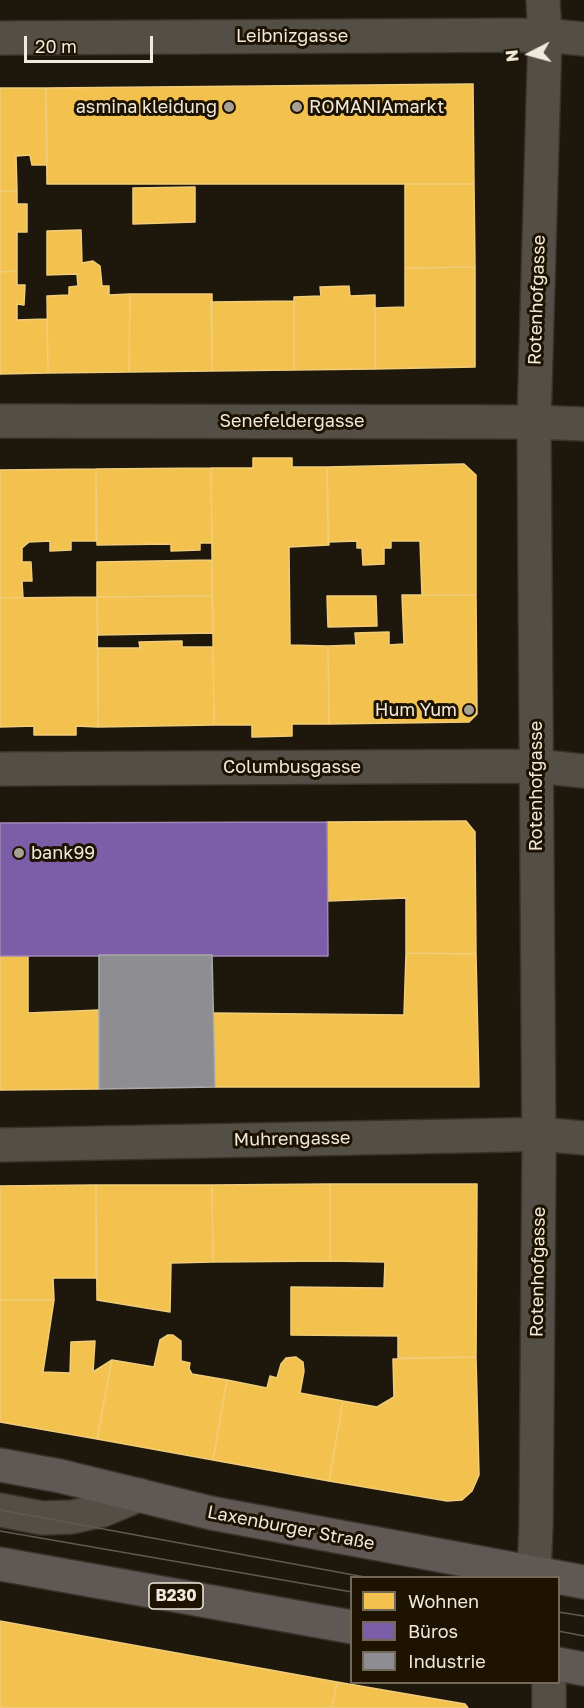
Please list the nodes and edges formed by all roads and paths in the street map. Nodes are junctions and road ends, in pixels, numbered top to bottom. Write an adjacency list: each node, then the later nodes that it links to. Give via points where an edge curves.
1 (543, 0): 2 (street, Rotenhofgasse)
2 (544, 35): 3 (street, Leibnizgasse); 4 (street, Leibnizgasse); 6 (street, Rotenhofgasse)
3 (0, 38)
4 (584, 39)
5 (0, 421): 6 (street, Senefeldergasse)
6 (534, 422): 7 (street, Senefeldergasse); 8 (street, Rotenhofgasse)
7 (584, 424)
8 (536, 766): 9 (street, Columbusgasse); 10 (street, Columbusgasse); 11 (street, Rotenhofgasse)
9 (0, 769)
10 (584, 771)
11 (539, 1134): 12 (street, Muhrengasse); 13 (street, Muhrengasse); 18 (street, Rotenhofgasse)
12 (584, 1138)
13 (0, 1145)
14 (0, 1465): 15 (main road, Laxenburger Straße)
15 (139, 1495): 16 (street, via 72,1517 42,1518); 18 (main road, Laxenburger Straße, via 211,1513)
16 (0, 1510)
17 (0, 1564): 22 (main road, B230)
18 (534, 1573): 19 (main road, Laxenburger Straße)
19 (551, 1576)
20 (560, 1578): 21 (main road, Laxenburger Straße)
21 (584, 1582)
22 (350, 1627)
23 (560, 1664): 24 (main road)
24 (584, 1669)
25 (549, 1684): 26 (street)
26 (549, 1708)

